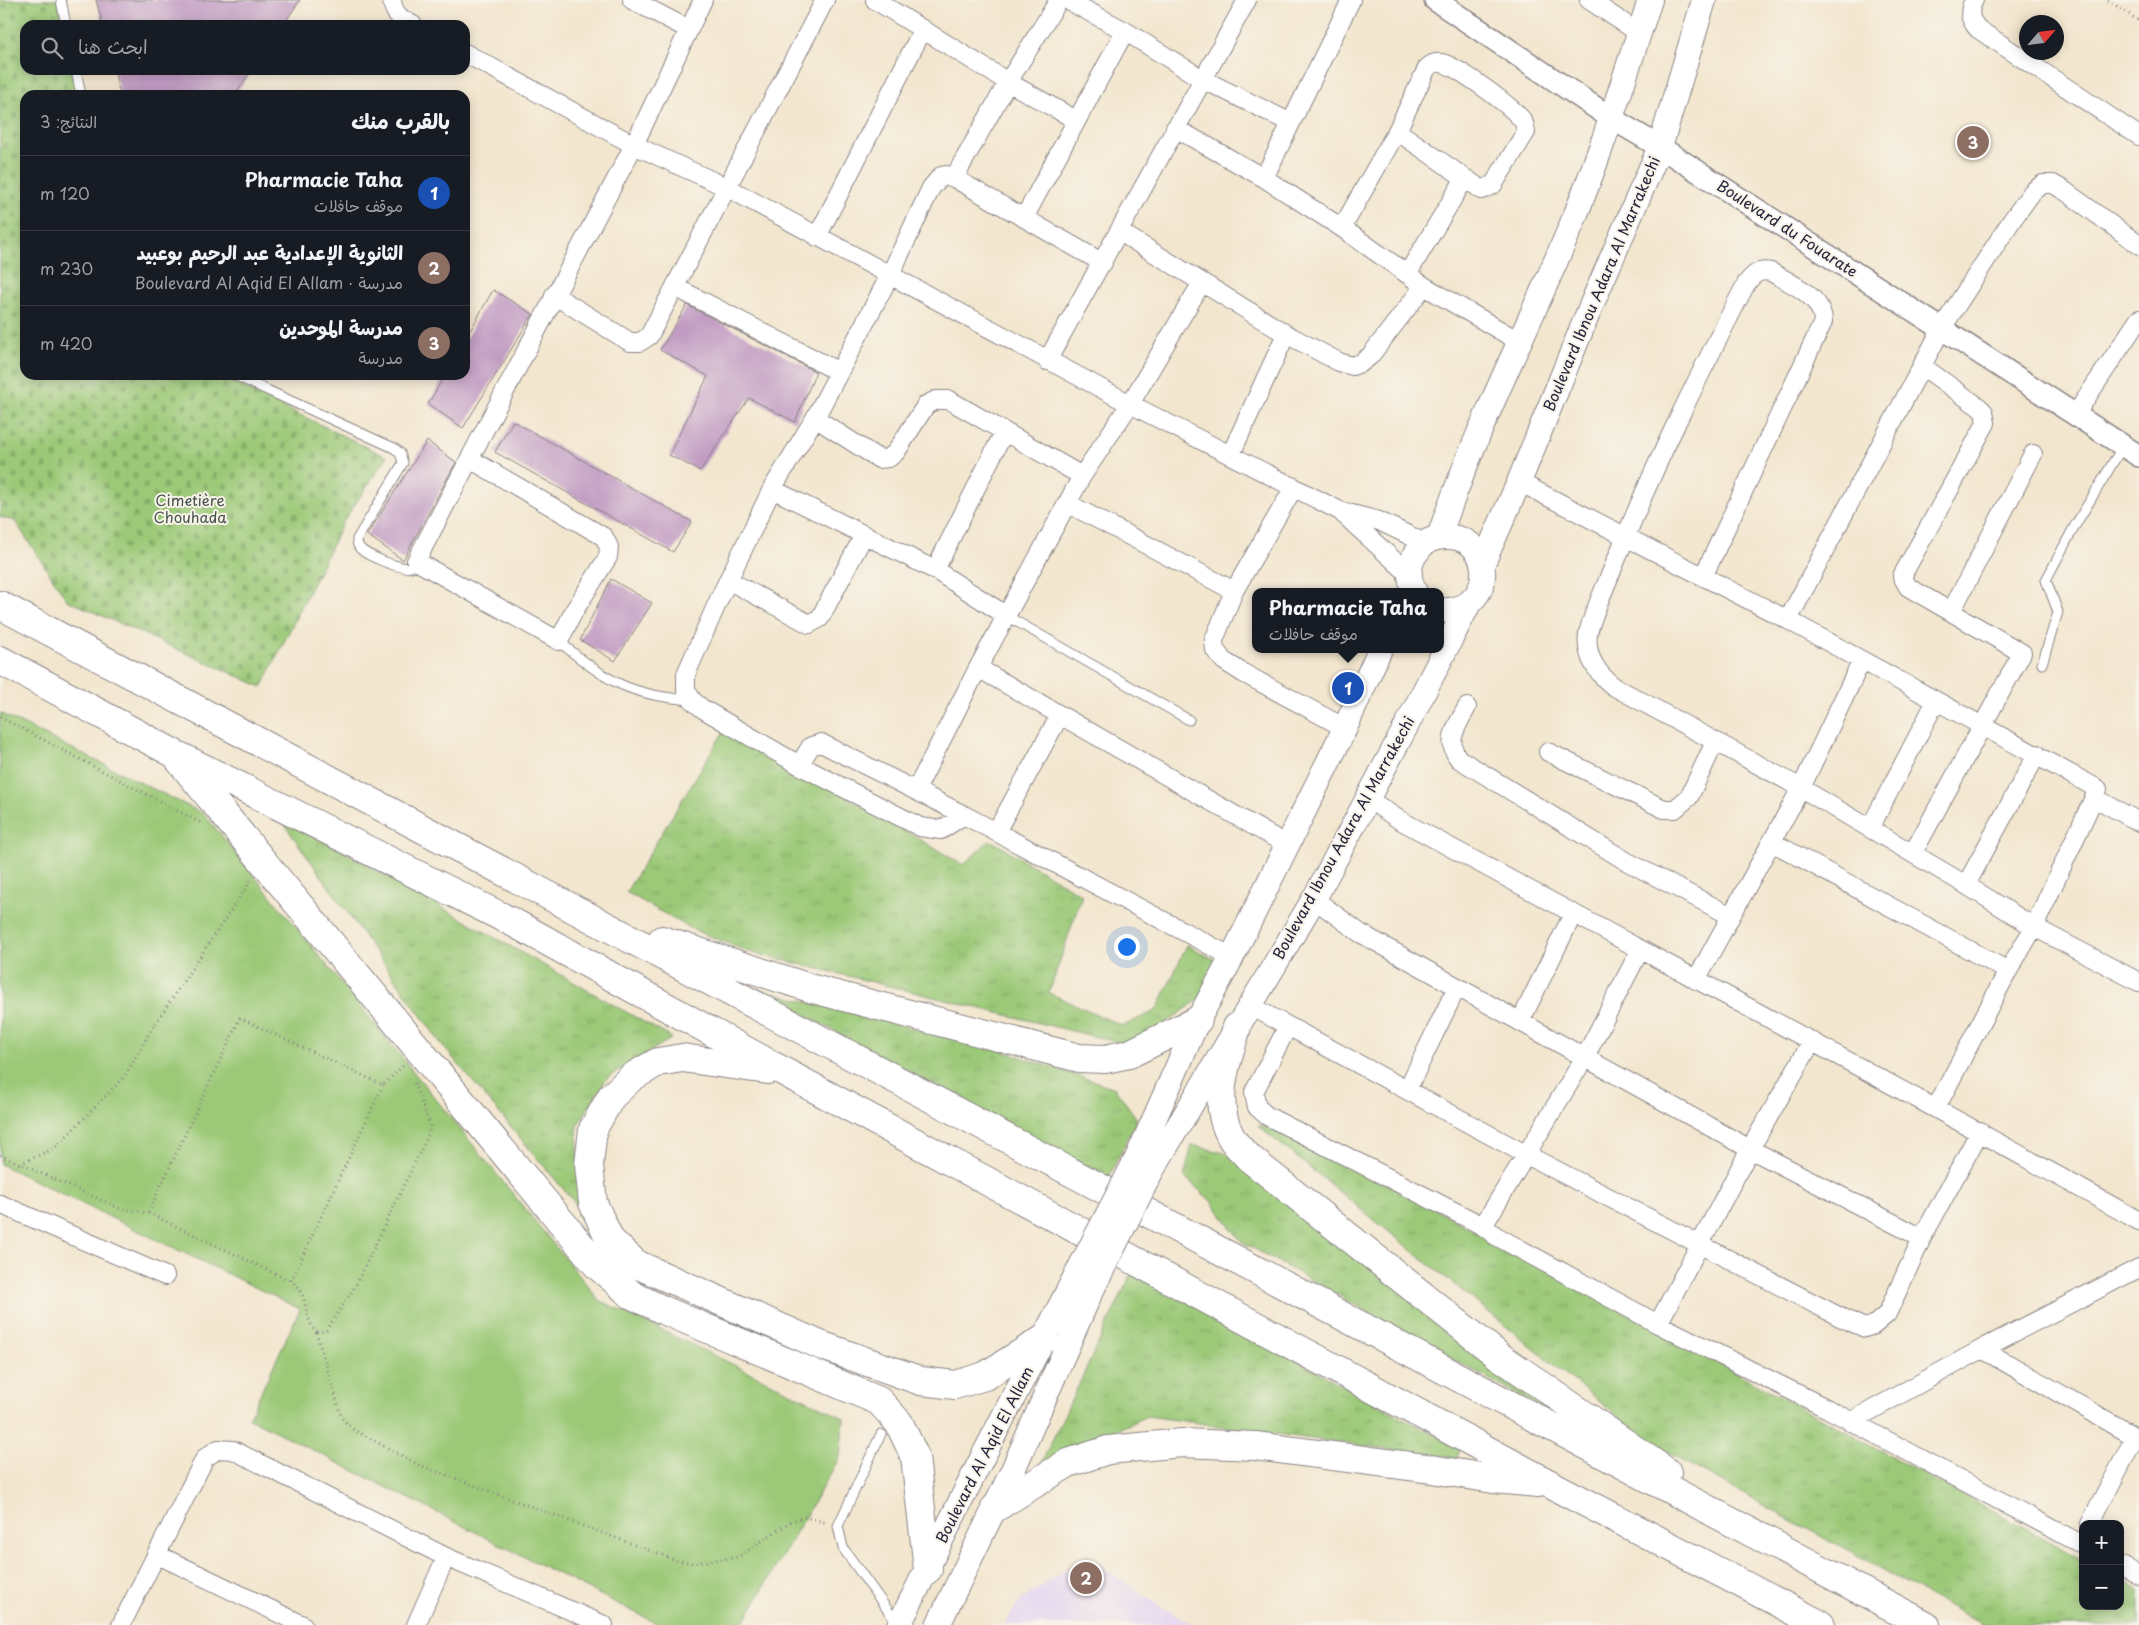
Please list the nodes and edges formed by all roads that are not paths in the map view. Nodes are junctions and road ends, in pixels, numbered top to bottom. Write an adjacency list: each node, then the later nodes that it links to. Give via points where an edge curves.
1 (61, 0): 16 (lane)
2 (392, 0): 17 (street, via 393,8)
3 (632, 0): 18 (street)
4 (703, 0): 18 (street)
5 (825, 0): 38 (street)
6 (875, 0): 19 (street)
7 (1059, 0): 25 (street)
8 (1067, 0): 20 (street)
9 (1352, 0): 29 (street)
10 (1435, 0): 27 (street, Boulevard du Fouarate)
11 (1589, 0): 21 (street)
12 (1650, 0): 21 (main road)
13 (1704, 0): 34 (main road, Boulevard Ibnou Adara Al Marrakechi)
14 (1973, 0): 32 (street, via 1969,14 1978,29)
15 (1241, 2): 24 (street)
16 (65, 20)
17 (404, 20)
18 (688, 29): 33 (street)
19 (923, 29): 25 (street); 42 (street)
20 (1125, 31): 24 (street); 28 (street)
21 (1639, 33): 27 (main road)
22 (470, 56): 33 (street)
23 (77, 75): 26 (lane)
24 (1202, 79): 29 (street); 30 (street)
25 (1008, 82): 28 (street); 35 (street)
26 (80, 90)
27 (1611, 118): 34 (street, Boulevard du Fouarate); 54 (main road, via 1569,231)
28 (1076, 120): 39 (street)
29 (1291, 123): 36 (street)
30 (1175, 128): 36 (street); 41 (street)
31 (1397, 131): 37 (street); 37 (street, via 1432,63 1454,68 1496,96 1523,120 1526,132 1489,188 1482,190); 40 (street)
32 (2139, 136)
33 (634, 144): 38 (street); 50 (street)
34 (1660, 147): 52 (street, Boulevard du Fouarate); 68 (main road, Boulevard Ibnou Adara Al Marrakechi)
35 (954, 178): 39 (street); 46 (street, via 942,176 930,188)
36 (1264, 178): 40 (street)
37 (1465, 178): 45 (street)
38 (728, 188): 42 (street); 49 (street)
39 (1024, 218): 44 (street)
40 (1342, 228): 45 (street)
41 (1120, 232): 44 (street); 47 (street)
42 (817, 237): 46 (street)
43 (2139, 244): 52 (street, via 2065,191 2053,184 2044,184 2033,191 2012,220)
44 (1103, 263): 55 (street)
45 (1408, 273): 48 (street)
46 (890, 275): 55 (street); 57 (street)
47 (1201, 284): 53 (street); 59 (street)
48 (1424, 286): 53 (street, via 1380,344 1361,363 1352,366 1339,362); 54 (street)
49 (675, 287): 50 (street, via 649,336 640,342 630,342); 57 (street)
50 (554, 295): 66 (street)
51 (2139, 319): 60 (street)
52 (1942, 328): 56 (street); 60 (street, Boulevard du Fouarate)
53 (1286, 334): 64 (street)
54 (1520, 342): 75 (main road)
55 (1047, 361): 59 (street)
56 (1922, 366): 86 (street, via 1979,407 1986,423 1902,576 1908,587); 88 (street)
57 (839, 372): 61 (street)
58 (245, 380): 76 (lane, via 400,453 403,464 357,539 362,550 401,569 411,567)
59 (1130, 404): 64 (street); 67 (street)
60 (2074, 415): 63 (street, Boulevard du Fouarate)
61 (814, 418): 62 (street, via 879,459 889,458 896,452 926,405 936,400 949,400); 70 (street)
62 (1004, 432): 67 (street); 78 (street)
63 (2131, 451): 95 (lane, via 2073,529 2046,580 2058,612)
64 (1231, 454): 69 (street)
65 (2033, 454): 86 (street)
66 (470, 459): 76 (street); 89 (street, via 604,537 609,547 608,557)
67 (1082, 476): 71 (street)
68 (1519, 482): 74 (street); 77 (main road, Boulevard Ibnou Adara Al Marrakechi)
69 (1294, 488): 72 (street); 82 (street)
70 (772, 489): 73 (street); 80 (street)
71 (1067, 503): 82 (street); 87 (street)
72 (1340, 511): 75 (street); 81 (street)
73 (864, 535): 78 (street); 80 (street, via 820,618 814,623 809,624)
74 (1626, 537): 79 (street); 79 (street, via 1692,389 1746,284 1757,272 1770,272 1820,306 1823,322); 104 (street, via 1588,634 1588,651 1593,664 1613,686)
75 (1432, 540): 77 (main road, via 1452,536 1466,541); 81 (main road, via 1414,558)
76 (416, 560): 89 (street)
77 (1483, 563): 83 (main road, Boulevard Ibnou Adara Al Marrakechi, via 1482,586)
78 (935, 570): 87 (street)
79 (1703, 577): 88 (street)
80 (728, 580): 97 (street, via 686,674 686,690)
81 (1411, 586)
82 (1234, 591): 103 (street, via 1214,640 1215,650 1224,661 1243,673)
83 (1468, 604): 85 (main road, via 1455,610); 90 (main road, Boulevard Ibnou Adara Al Marrakechi)
84 (0, 605): 121 (highway)
85 (1444, 610)
86 (1951, 612): 102 (street, via 2022,653)
87 (1008, 616): 96 (street); 101 (lane)
88 (1788, 620): 94 (street)
89 (559, 641): 97 (lane, via 589,667 634,692 658,698)
90 (1444, 652)
91 (1378, 653): 103 (main road)
92 (1443, 653): 111 (main road, Boulevard Ibnou Adara Al Marrakechi)
93 (0, 660): 106 (highway)
94 (1862, 662): 98 (street); 109 (street)
95 (2042, 664)
96 (978, 668): 100 (street); 110 (street)
97 (693, 700): 108 (street)
98 (1936, 701): 102 (street); 115 (street)
99 (1467, 707): 124 (street, via 1452,735 1451,746 1459,759 1626,861)
100 (1060, 715): 116 (street); 118 (street)
101 (1189, 720)
102 (1983, 725): 107 (street); 119 (street)
103 (1345, 728): 118 (main road)
104 (1715, 742): 105 (street, via 1689,797 1675,809 1664,809); 109 (street)
105 (1548, 752)
106 (175, 754): 138 (highway, via 516,924); 167 (highway, via 597,1265 632,1295 878,1401 900,1423 915,1457)
107 (2037, 754): 112 (street, via 2098,789); 120 (street)
108 (798, 765): 110 (street, via 812,746 821,743); 113 (street, via 920,827 941,830)
109 (1801, 788): 115 (street); 117 (street)
110 (916, 790): 113 (street)
111 (1367, 798): 122 (main road, Boulevard Ibnou Adara Al Marrakechi); 123 (street, via 1398,819)
112 (2095, 798): 114 (street); 125 (street)
113 (964, 815): 116 (street)
114 (2139, 822)
115 (1870, 828): 119 (street)
116 (996, 832): 127 (street)
117 (1772, 842): 124 (street); 128 (street)
118 (1287, 846): 127 (main road)
119 (1914, 853): 120 (street)
120 (1966, 885): 125 (street)
121 (543, 891): 133 (highway, via 674,944 813,989 1079,1058 1106,1059 1129,1054); 163 (highway)
122 (1314, 898): 131 (street, via 1360,934); 132 (main road, Boulevard Ibnou Adara Al Marrakechi)
123 (1573, 914): 126 (street); 134 (street)
124 (1731, 916): 129 (street)
125 (2034, 927): 128 (street); 130 (street)
126 (1640, 950): 129 (street); 137 (street)
127 (1232, 957): 133 (main road)
128 (2008, 972): 140 (street)
129 (1696, 980): 136 (street)
130 (2139, 982)
131 (1457, 987): 134 (street); 139 (street)
132 (1243, 1016): 135 (street); 144 (main road, Boulevard Ibnou Adara Al Marrakechi); 163 (highway, via 1222,1078 1221,1109 1231,1137 1249,1158 1499,1356)
133 (1198, 1020): 144 (main road)
134 (1520, 1022): 137 (street)
135 (1288, 1026): 139 (street); 147 (street, via 1254,1092 1257,1107 1267,1116)
136 (1811, 1043): 140 (street); 142 (street)
137 (1585, 1057): 142 (street); 143 (street)
138 (788, 1074): 154 (highway, via 682,1058 658,1062 632,1077 611,1097 593,1129 589,1165 593,1203 610,1240 636,1264 820,1345 921,1381 955,1385 985,1376); 159 (highway)
139 (1407, 1090): 143 (street)
140 (1936, 1108): 141 (street)
141 (1980, 1131): 146 (street); 148 (street)
142 (1750, 1149): 148 (street); 149 (street)
143 (1526, 1154): 147 (street); 149 (street)
144 (1144, 1164): 152 (main road, bridge)
145 (0, 1204): 151 (street)
146 (2139, 1221)
147 (1483, 1226): 153 (street)
148 (1922, 1238): 149 (street, via 1887,1314 1865,1328)
149 (1700, 1243): 153 (street)
150 (2139, 1268): 155 (street)
151 (165, 1276)
152 (1081, 1290): 154 (main road, Boulevard Al Aqid El Allam); 160 (main road, Boulevard Al Aqid El Allam)
153 (1658, 1324): 156 (street)
154 (1044, 1338): 167 (main road, Boulevard Al Aqid El Allam)
155 (1982, 1349): 156 (street); 158 (street)
156 (1850, 1422): 162 (street)
157 (880, 1434): 173 (lane, via 838,1526 843,1548)
158 (2137, 1438): 161 (street)
159 (1548, 1484): 160 (highway, via 1255,1446 1182,1443 1108,1450 1068,1463); 175 (highway)
160 (995, 1508): 174 (main road, Boulevard Al Aqid El Allam)
161 (2092, 1520)
162 (2079, 1540)
163 (1774, 1544): 176 (highway)
164 (156, 1554): 165 (street, via 205,1458 218,1449 233,1450); 169 (street); 170 (street)
165 (446, 1557): 171 (street); 172 (street)
166 (2124, 1567): 168 (street)
167 (928, 1568): 173 (main road, Boulevard Al Aqid El Allam)
168 (2139, 1575)
169 (121, 1625)
170 (303, 1625)
171 (416, 1625)
172 (604, 1625)
173 (899, 1625)
174 (938, 1625)
175 (1821, 1625)
176 (1926, 1625)

